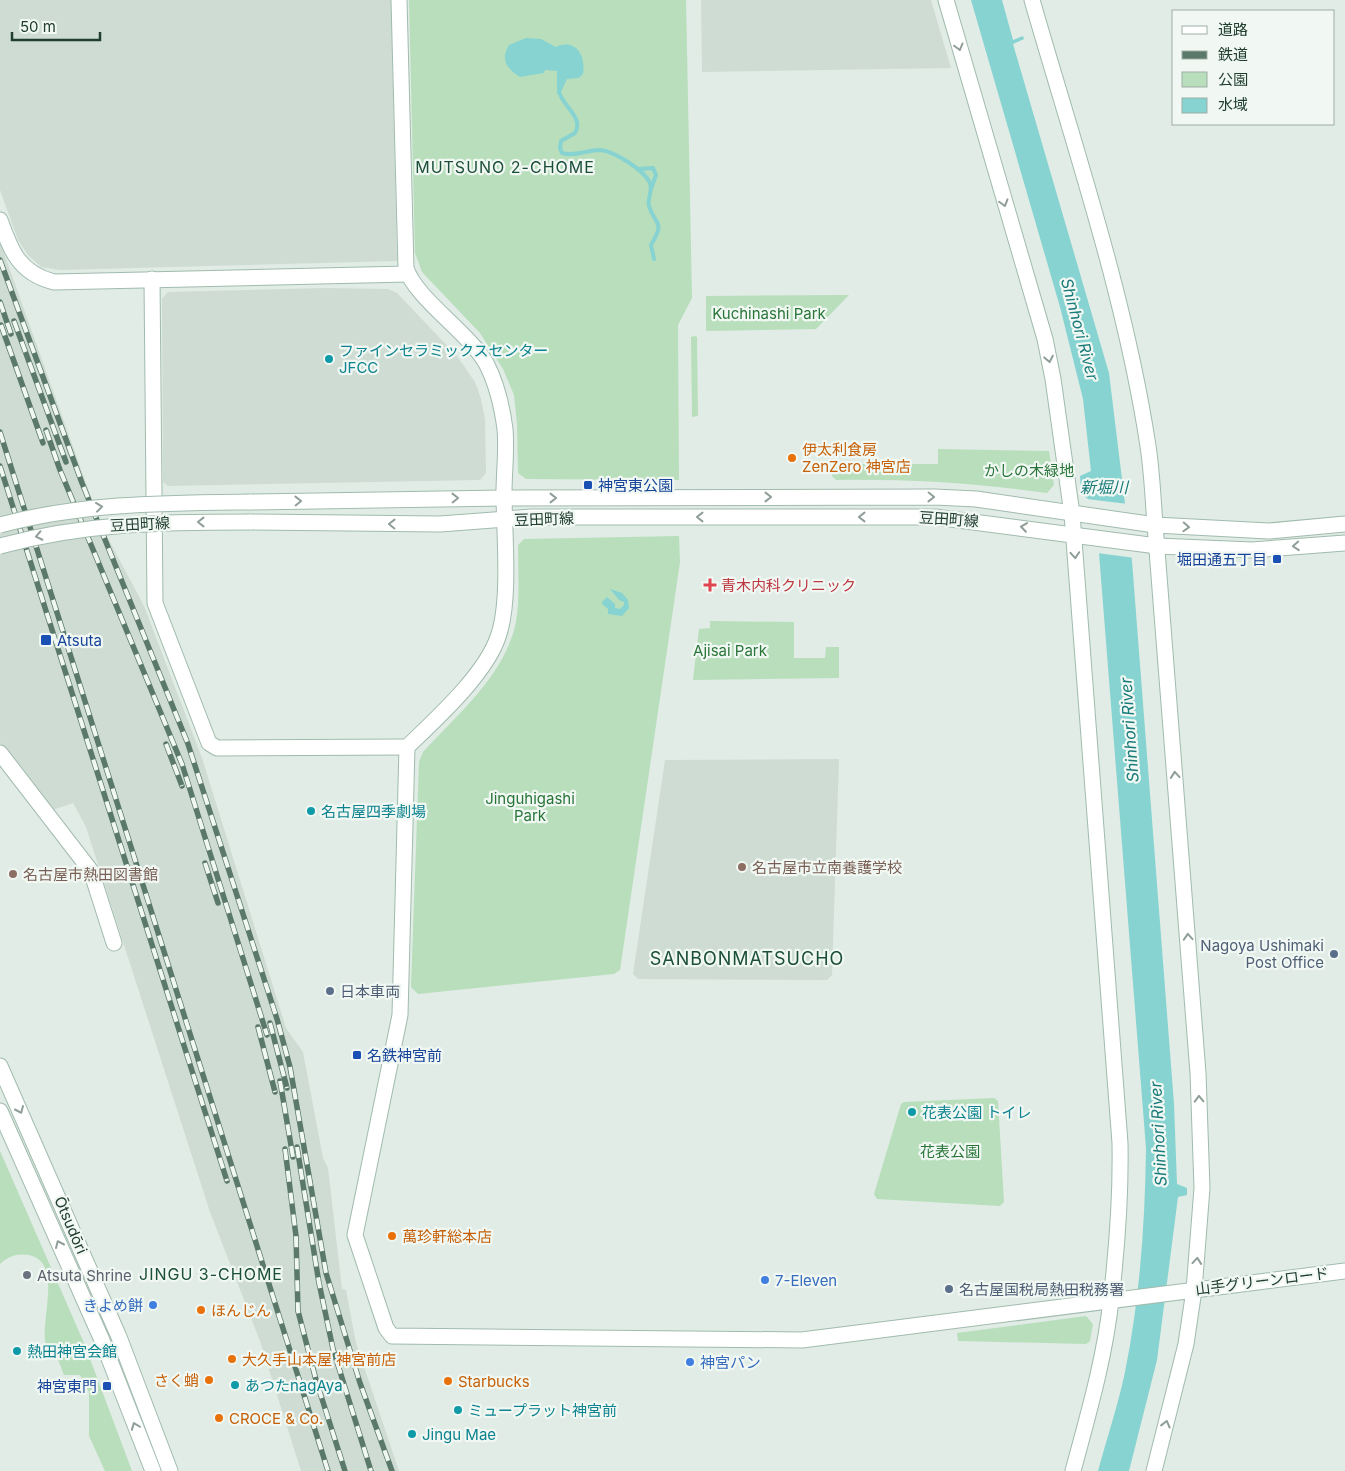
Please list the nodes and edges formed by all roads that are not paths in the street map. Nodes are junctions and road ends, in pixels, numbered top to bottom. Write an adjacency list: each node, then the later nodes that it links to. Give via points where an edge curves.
1 (399, 0): 5 (street, via 405,260)
2 (946, 0): 8 (street, one-way to 8, via 1045,339)
3 (1032, 0): 12 (street, via 1105,252 1132,364 1148,448)
4 (0, 220): 6 (street, via 21,266 42,279 54,282)
5 (408, 274): 6 (street); 7 (street, via 486,363 500,396 505,431)
6 (152, 279): 17 (street, via 155,602 209,743 217,748)
7 (504, 498): 8 (street, 豆田町線, one-way to 8, via 935,497 976,499); 9 (street); 11 (street, 豆田町線, one-way to 7, bridge, via 41,515 116,505)
8 (1072, 514): 12 (street, 豆田町線); 13 (street)
9 (504, 520): 13 (street, 豆田町線, one-way to 9, via 935,517 532,517); 15 (street, 豆田町線, one-way to 15, bridge, via 440,524 164,522 98,526); 17 (street, via 504,601 498,636 480,670)
10 (1345, 524): 12 (street, one-way to 10, via 1269,531)
11 (0, 525)
12 (1155, 525): 16 (street)
13 (1074, 534): 16 (street, 豆田町線); 24 (street, one-way to 24, via 1120,1143)
14 (1345, 542): 16 (street, one-way to 16, via 1252,550)
15 (0, 546)
16 (1157, 546): 23 (street, one-way to 16, via 1202,1188 1198,1082)
17 (407, 747): 24 (street, 山手グリーンロード, via 400,1015 355,1235 386,1328 392,1336 802,1340)
18 (0, 753): 19 (street, via 91,871)
19 (114, 943)
20 (0, 1066): 26 (street, Ōtsudōri, one-way to 26, via 119,1337)
21 (0, 1111): 25 (street, Ōtsudōri, one-way to 21, via 101,1338)
22 (1345, 1271): 23 (street, 山手グリーンロード)
23 (1194, 1290): 24 (street, 山手グリーンロード); 28 (street, one-way to 23, via 1186,1344)
24 (1117, 1299): 27 (street)
25 (153, 1471)
26 (170, 1471)
27 (1073, 1471)
28 (1154, 1471)

